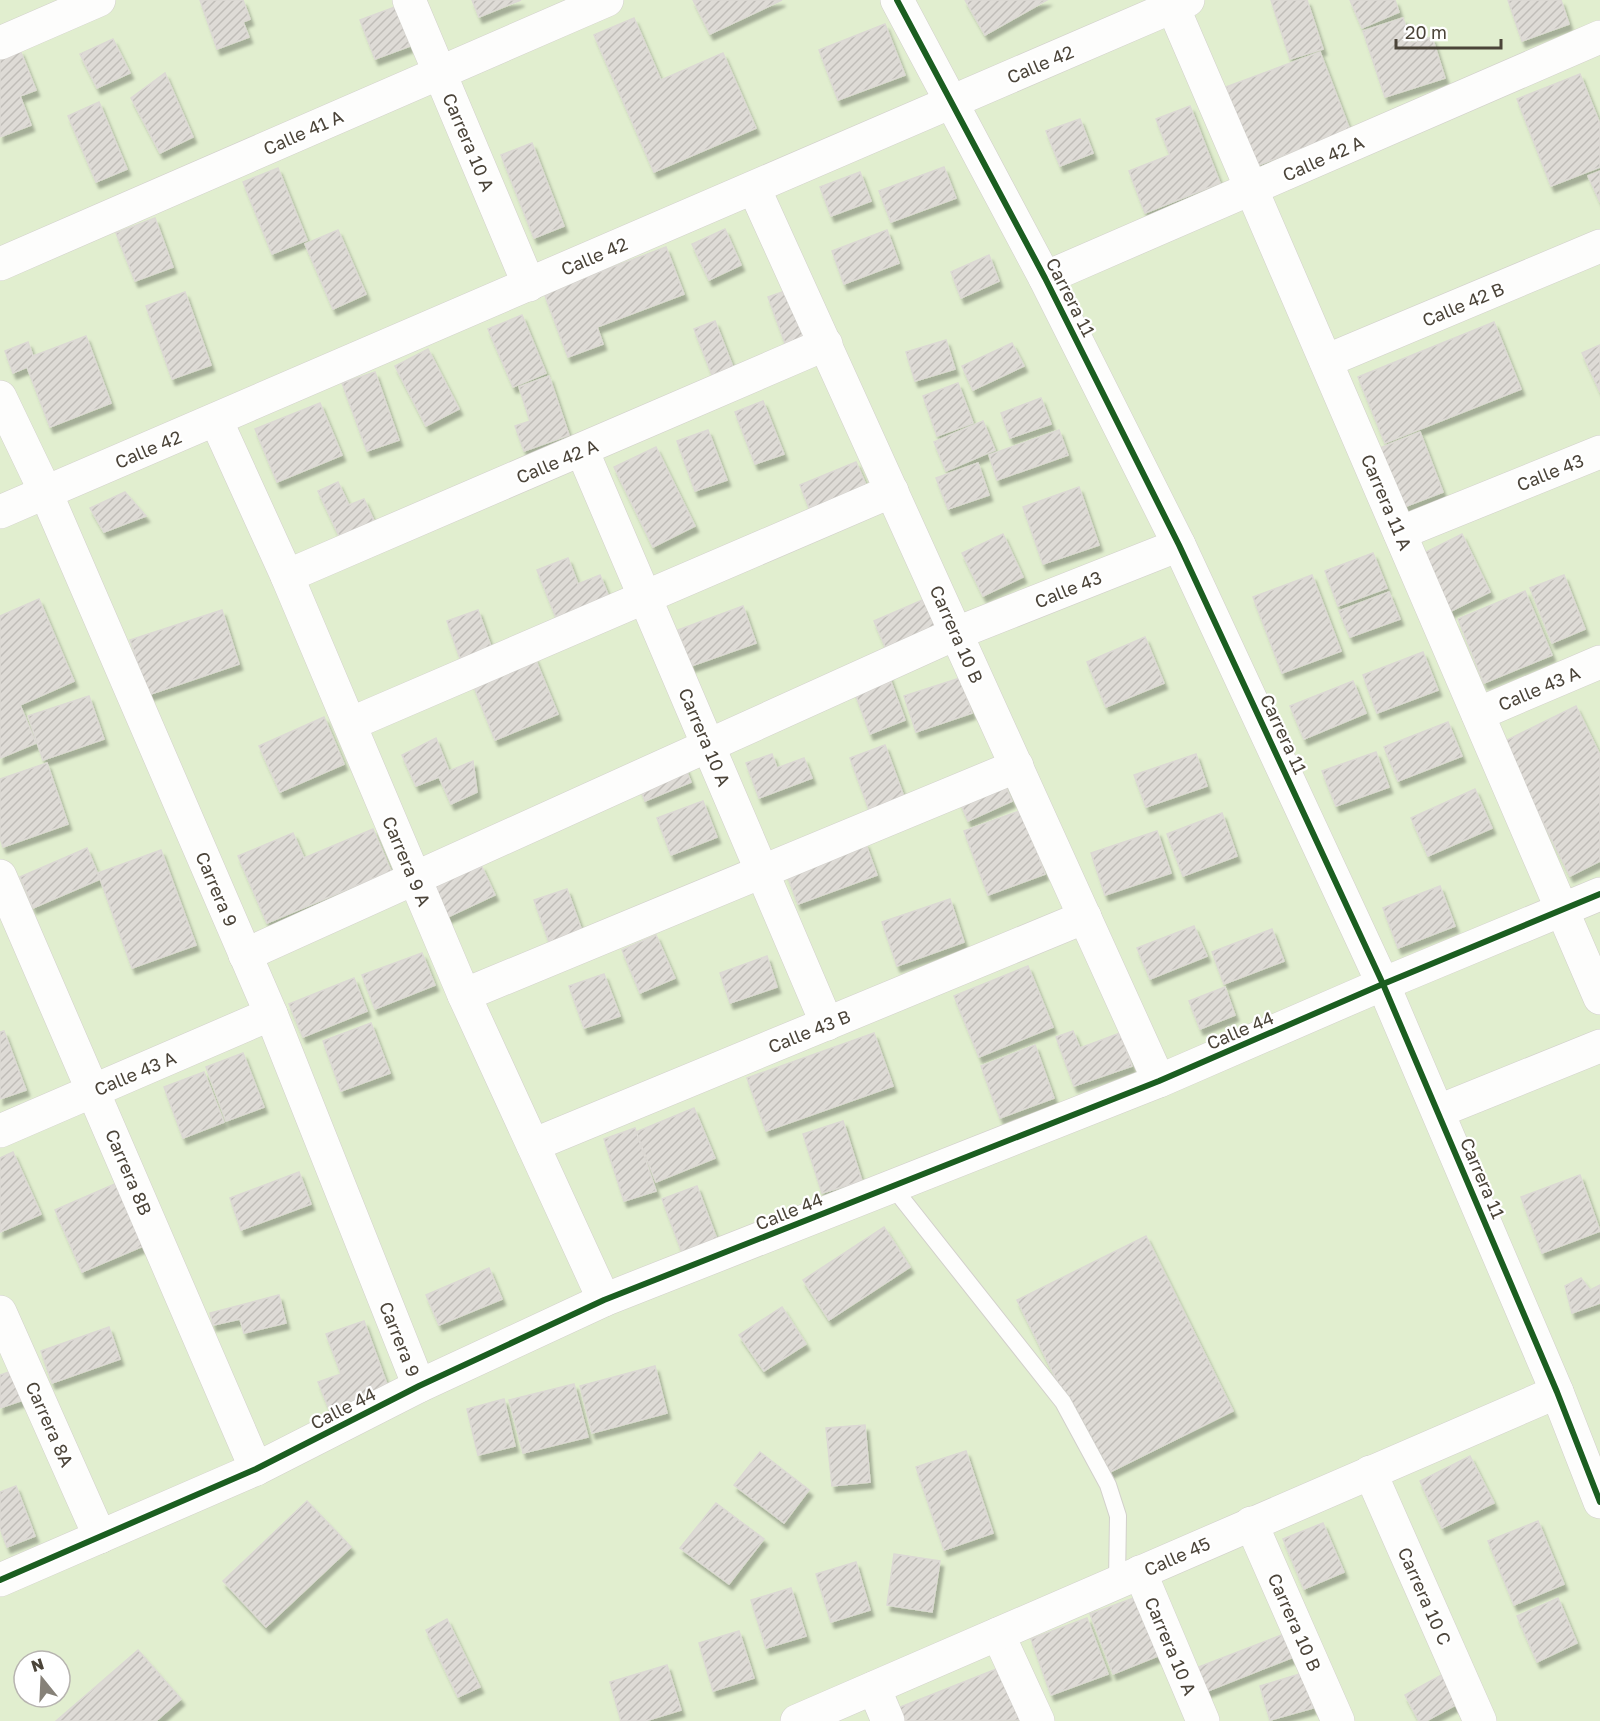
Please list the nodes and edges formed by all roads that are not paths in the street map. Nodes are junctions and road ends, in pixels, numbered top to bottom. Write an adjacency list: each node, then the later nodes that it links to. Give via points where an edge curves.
1 (99, 0): 6 (street)
2 (409, 0): 9 (street, Carrera 10 A)
3 (607, 0): 9 (street, Calle 41 A)
4 (897, 0): 10 (street, Carrera 11)
5 (1181, 3): 10 (street, Calle 42); 12 (street, Carrera 11 A)
6 (62, 7): 8 (street)
7 (1600, 37): 12 (street, Calle 42 A)
8 (0, 43)
9 (439, 72): 14 (street, Calle 41 A); 16 (street, Carrera 10 A)
10 (952, 102): 11 (street, Calle 42); 15 (street, Carrera 11)
11 (754, 188): 16 (street, Calle 42); 17 (street, Carrera 10 B)
12 (1251, 189): 15 (street, Calle 42 A); 18 (street, Carrera 11 A)
13 (1600, 246): 18 (street, Calle 42 B)
14 (0, 264)
15 (1045, 278): 27 (street, Carrera 11)
16 (529, 285): 20 (street, Calle 42)
17 (826, 344): 21 (street, Calle 42 A); 23 (street, Carrera 10 B)
18 (1326, 361): 26 (street, Carrera 11 A)
19 (0, 397): 24 (street, Carrera 9)
20 (216, 420): 24 (street, Calle 42); 28 (street, Carrera 9 A)
21 (582, 450): 28 (street, Calle 42 A); 29 (street, Carrera 10 A)
22 (1600, 452): 26 (street, Calle 43)
23 (892, 491): 29 (street); 30 (street, Carrera 10 B)
24 (46, 493): 25 (street, Calle 42); 42 (street, Carrera 9)
25 (0, 513)
26 (1400, 533): 32 (street, Carrera 11 A)
27 (1179, 545): 30 (street, Calle 43); 43 (street, Carrera 11)
28 (287, 576): 33 (street, Carrera 9 A)
29 (645, 597): 33 (street); 34 (street, Carrera 10 A)
30 (957, 633): 34 (street, Calle 43); 35 (street, Carrera 10 B)
31 (1600, 662): 32 (street, Calle 43 A)
32 (1478, 714): 40 (street, Carrera 11 A)
33 (350, 724): 38 (street, Carrera 9 A)
34 (709, 746): 36 (street, Carrera 10 A); 38 (street, Calle 43)
35 (1017, 766): 36 (street); 41 (street, Carrera 10 B)
36 (762, 871): 44 (street); 47 (street, Carrera 10 A)
37 (0, 876): 50 (street, Carrera 8B)
38 (415, 878): 42 (street, Calle 43); 44 (street, Carrera 9 A)
39 (1600, 894): 40 (street, Calle 44)
40 (1562, 910): 43 (street, Calle 44); 45 (street, Carrera 11 A)
41 (1085, 917): 47 (street, Calle 43 B); 49 (street, Carrera 10 B)
42 (245, 955): 46 (street, Carrera 9)
43 (1383, 984): 49 (street, Calle 44); 51 (street, Carrera 11)
44 (464, 995): 53 (street, Carrera 9 A)
45 (1600, 998)
46 (271, 1014): 50 (street, Calle 43 A); 57 (street, Carrera 9)
47 (827, 1024): 53 (street, Calle 43 B)
48 (1600, 1046): 51 (street)
49 (1159, 1081): 54 (street, Calle 44)
50 (94, 1091): 52 (street, Calle 43 A); 59 (street, Carrera 8B)
51 (1439, 1111): 58 (street, Carrera 11)
52 (0, 1131)
53 (533, 1144): 55 (street, Carrera 9 A)
54 (892, 1186): 55 (street, Calle 44); 64 (lane, via 1064,1402 1108,1485)
55 (604, 1300): 57 (street, Calle 44)
56 (0, 1312): 63 (street, Carrera 8A)
57 (419, 1386): 59 (street, Calle 44)
58 (1557, 1392): 60 (street, Calle 45); 61 (street, Carrera 11)
59 (256, 1469): 63 (street, Calle 44)
60 (1370, 1472): 62 (street, Calle 45); 73 (street, Carrera 10 C)
61 (1600, 1502)
62 (1251, 1523): 64 (street, Calle 45); 72 (street, Carrera 10 B)
63 (100, 1537): 65 (street, Calle 44)
64 (1129, 1577): 66 (street, Calle 45); 71 (street, Carrera 10 A)
65 (0, 1580)
66 (998, 1634): 67 (street, Calle 45); 70 (street)
67 (874, 1688): 68 (street, Calle 45); 69 (street)
68 (797, 1721)
69 (888, 1721)
70 (1038, 1721)
71 (1203, 1721)
72 (1338, 1721)
73 (1480, 1721)

